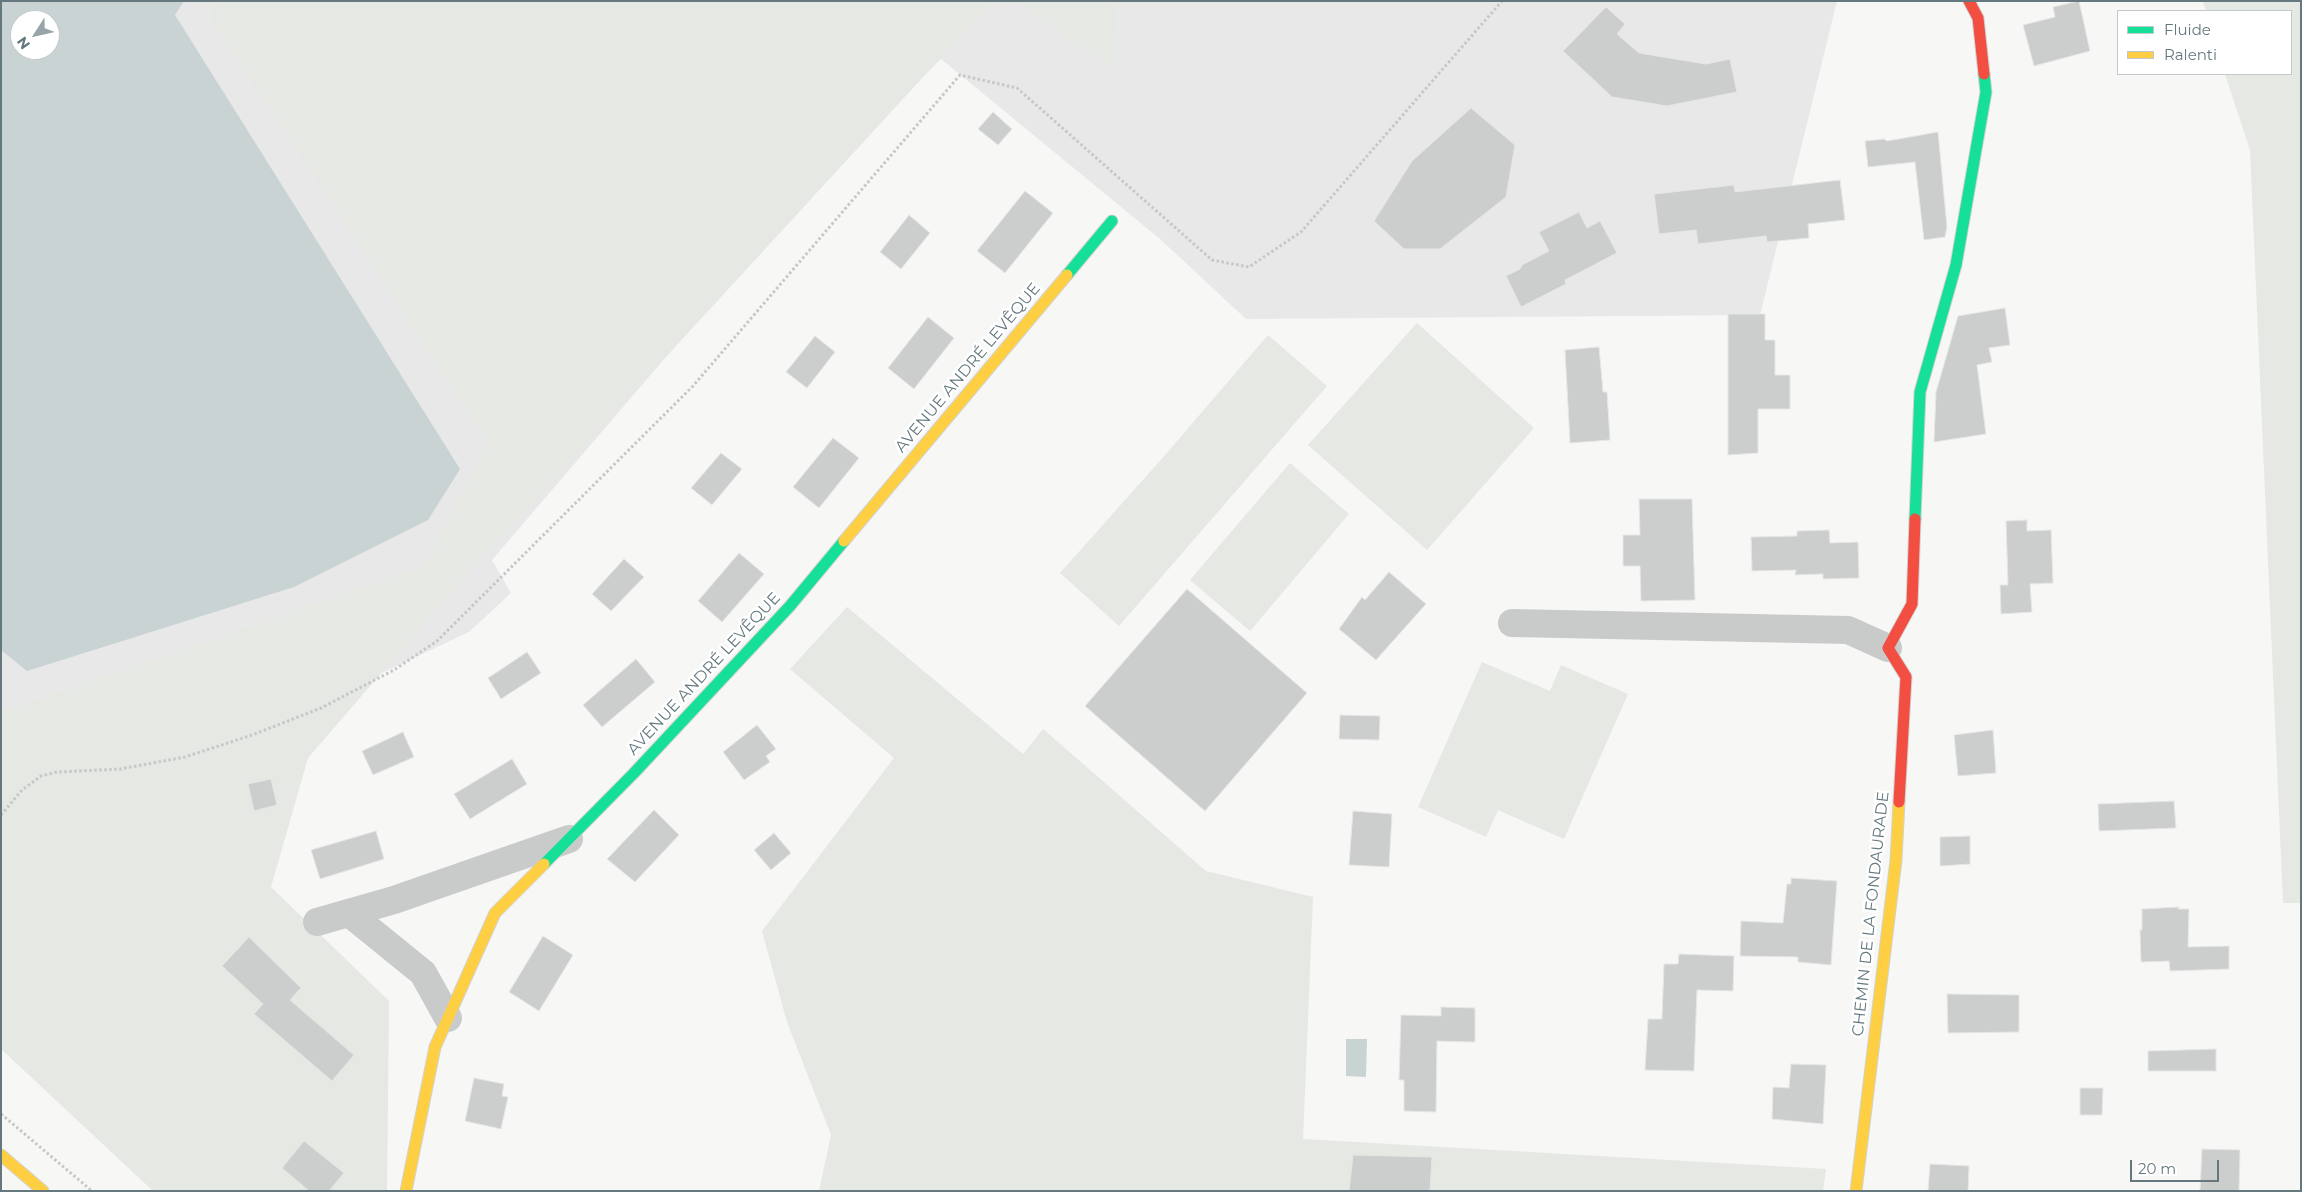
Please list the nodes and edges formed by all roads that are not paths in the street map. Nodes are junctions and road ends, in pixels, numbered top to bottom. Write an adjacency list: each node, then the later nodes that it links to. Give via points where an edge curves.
1 (1969, 1): 4 (street, via 1978,18 1986,92 1956,265 1920,392 1912,604)
2 (1112, 220): 5 (street, AVENUE ANDRÉ LEVÊQUE, via 790,606)
3 (1512, 623): 4 (street, via 1848,630)
4 (1888, 648): 12 (street, CHEMIN DE LA FONDAURADE, via 1906,677 1896,860)
5 (569, 839): 6 (street); 8 (street, AVENUE ANDRÉ LEVÊQUE, via 495,913)
6 (349, 913): 7 (street); 8 (street, via 423,973)
7 (317, 922)
8 (448, 1018): 11 (street, AVENUE ANDRÉ LEVÊQUE, via 435,1047)
9 (1, 1155): 10 (street)
10 (43, 1191)
11 (406, 1191)
12 (1856, 1191)

